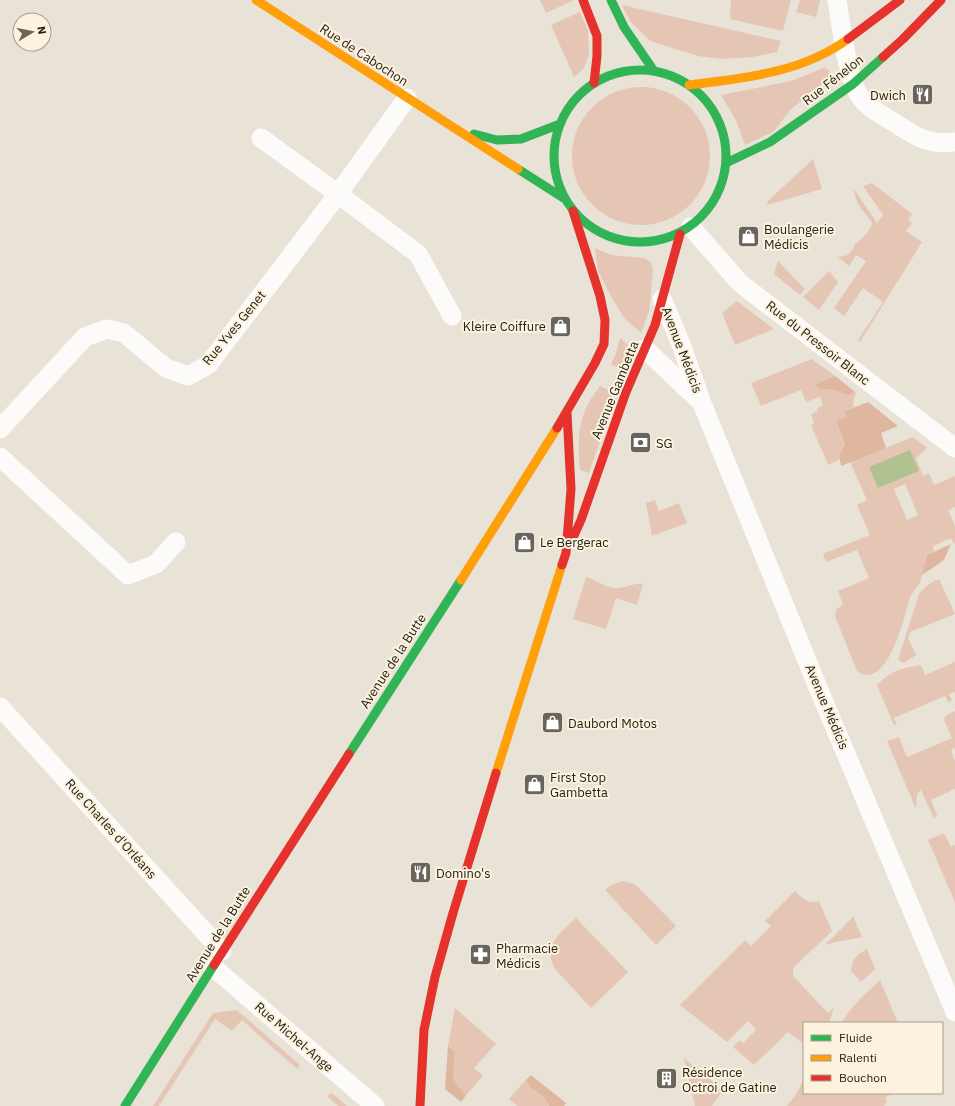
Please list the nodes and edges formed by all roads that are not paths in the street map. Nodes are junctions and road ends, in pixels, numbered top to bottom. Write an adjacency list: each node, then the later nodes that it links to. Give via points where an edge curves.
1 (256, 0): 12 (main road, Rue de Cabochon)
2 (583, 0): 9 (main road, via 597,36)
3 (611, 0): 8 (main road, via 624,27)
4 (837, 0): 7 (street)
5 (900, 0): 7 (main road, Rue Fénelon)
6 (941, 0): 10 (main road, Rue Fénelon)
7 (844, 42): 10 (street); 11 (main road, Rue Fénelon, via 816,58 788,69 758,76)
8 (654, 71): 9 (main road, via 633,70 613,74); 11 (main road, via 672,76)
9 (594, 83): 13 (main road, via 568,108)
10 (853, 84): 16 (street, via 861,98 872,108 916,136 930,142); 17 (main road, Rue Fénelon, via 770,142)
11 (689, 85): 17 (main road, via 710,106 724,133)
12 (407, 98): 14 (main road, Rue de Cabochon); 18 (street, Rue Yves Genet)
13 (560, 124): 14 (main road, Rue de Cabochon, via 521,139 497,140); 19 (main road, via 554,149 556,175)
14 (459, 130): 19 (main road, Rue de Cabochon)
15 (261, 138): 18 (street)
16 (955, 142)
17 (726, 163): 21 (main road, via 723,182 715,199 705,214)
18 (338, 194): 23 (street, via 418,254); 27 (street, Rue Yves Genet, via 208,365 188,376 166,368 124,333 107,330 86,337)
19 (565, 199): 20 (main road)
20 (573, 211): 21 (main road, via 595,230 623,241 652,242); 26 (main road, Avenue de la Butte, via 605,320 604,344)
21 (685, 230): 22 (main road, Avenue Gambetta); 28 (street, Rue du Pressoir Blanc, via 740,283)
22 (662, 299): 24 (main road, Avenue Gambetta); 25 (street, Avenue Médicis)
23 (452, 316)
24 (645, 349): 25 (street, Avenue Médicis); 31 (main road, Avenue Gambetta, via 626,392 582,520)
25 (701, 401): 35 (street, Avenue Médicis)
26 (566, 413): 31 (main road, via 570,489); 33 (main road, Avenue de la Butte)
27 (0, 429)
28 (955, 448)
29 (0, 458): 30 (street, via 128,575 156,564)
30 (176, 542)
31 (566, 553): 38 (main road, via 504,746 435,978 424,1030)
32 (0, 707): 33 (street, Rue Charles d'Orléans)
33 (222, 951): 34 (main road, Avenue de la Butte)
34 (213, 967): 36 (main road, Avenue de la Butte); 37 (street, Rue Michel-Ange)
35 (955, 1012)
36 (125, 1106)
37 (375, 1106)
38 (420, 1106)

